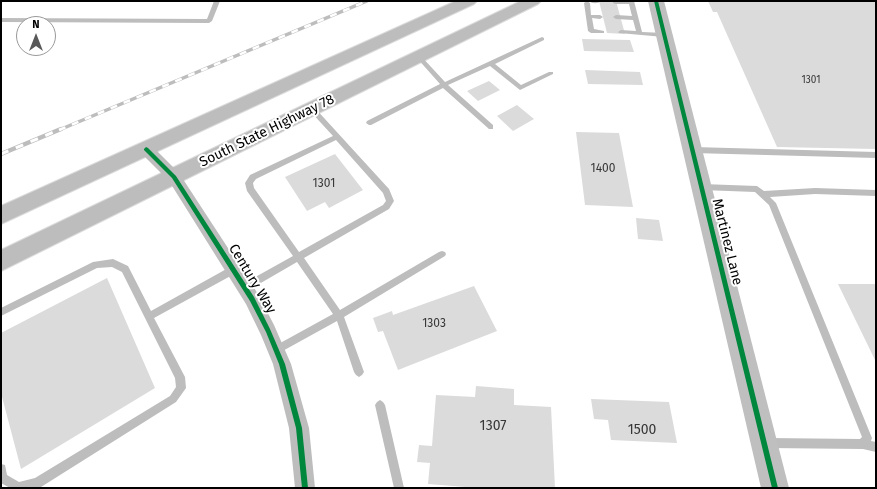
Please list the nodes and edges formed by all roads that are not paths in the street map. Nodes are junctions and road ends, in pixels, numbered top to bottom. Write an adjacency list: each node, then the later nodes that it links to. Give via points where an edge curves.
1 (217, 1): 13 (lane, via 209,21)
2 (469, 1): 27 (main road)
3 (533, 1): 19 (main road, South State Highway 78)
4 (598, 1): 6 (lane)
5 (656, 1): 17 (street, Martinez Lane)
6 (588, 2): 9 (lane)
7 (615, 2): 8 (lane)
8 (631, 2): 12 (lane)
9 (589, 16): 10 (lane); 14 (lane, via 592,31)
10 (600, 17)
11 (616, 17): 12 (lane)
12 (635, 18): 16 (lane)
13 (1, 20)
14 (602, 32)
15 (621, 32): 16 (lane)
16 (638, 33): 17 (lane)
17 (664, 35): 28 (street, Martinez Lane)
18 (542, 39): 20 (lane)
19 (418, 56): 22 (lane); 23 (main road, South State Highway 78)
20 (490, 63): 21 (lane, via 520,88); 22 (lane)
21 (551, 73)
22 (444, 84): 24 (lane); 25 (lane)
23 (312, 109): 26 (lane); 30 (main road, South State Highway 78)
24 (368, 123)
25 (490, 127)
26 (337, 137): 36 (lane, via 253,177 249,183 250,189); 36 (lane, via 386,191 390,201 386,207)
27 (146, 149): 30 (street, Century Way); 34 (main road)
28 (692, 150): 29 (lane); 31 (street, Martinez Lane)
29 (876, 155)
30 (174, 177): 37 (main road, South State Highway 78); 38 (street, Century Way)
31 (701, 187): 33 (lane, via 757,189); 46 (street, Martinez Lane)
32 (876, 193): 33 (lane, via 815,191)
33 (764, 194): 47 (lane, via 772,203 867,438)
34 (1, 215)
35 (442, 254): 41 (lane)
36 (298, 258): 39 (lane); 41 (lane)
37 (1, 261)
38 (233, 270): 39 (street, Century Way); 42 (lane)
39 (244, 288): 43 (street, Century Way)
40 (1, 310): 42 (lane, via 96,265 113,263 125,269)
41 (339, 315): 43 (lane); 44 (lane)
42 (149, 316): 49 (lane, via 180,377 181,388 173,399 38,483 18,487 3,478)
43 (276, 350): 50 (street, Century Way, via 299,428)
44 (359, 372)
45 (380, 405): 51 (lane)
46 (764, 443): 47 (lane); 52 (street, Martinez Lane)
47 (863, 444): 48 (lane)
48 (876, 447)
49 (1, 469)
50 (305, 488)
51 (399, 488)
52 (775, 488)

